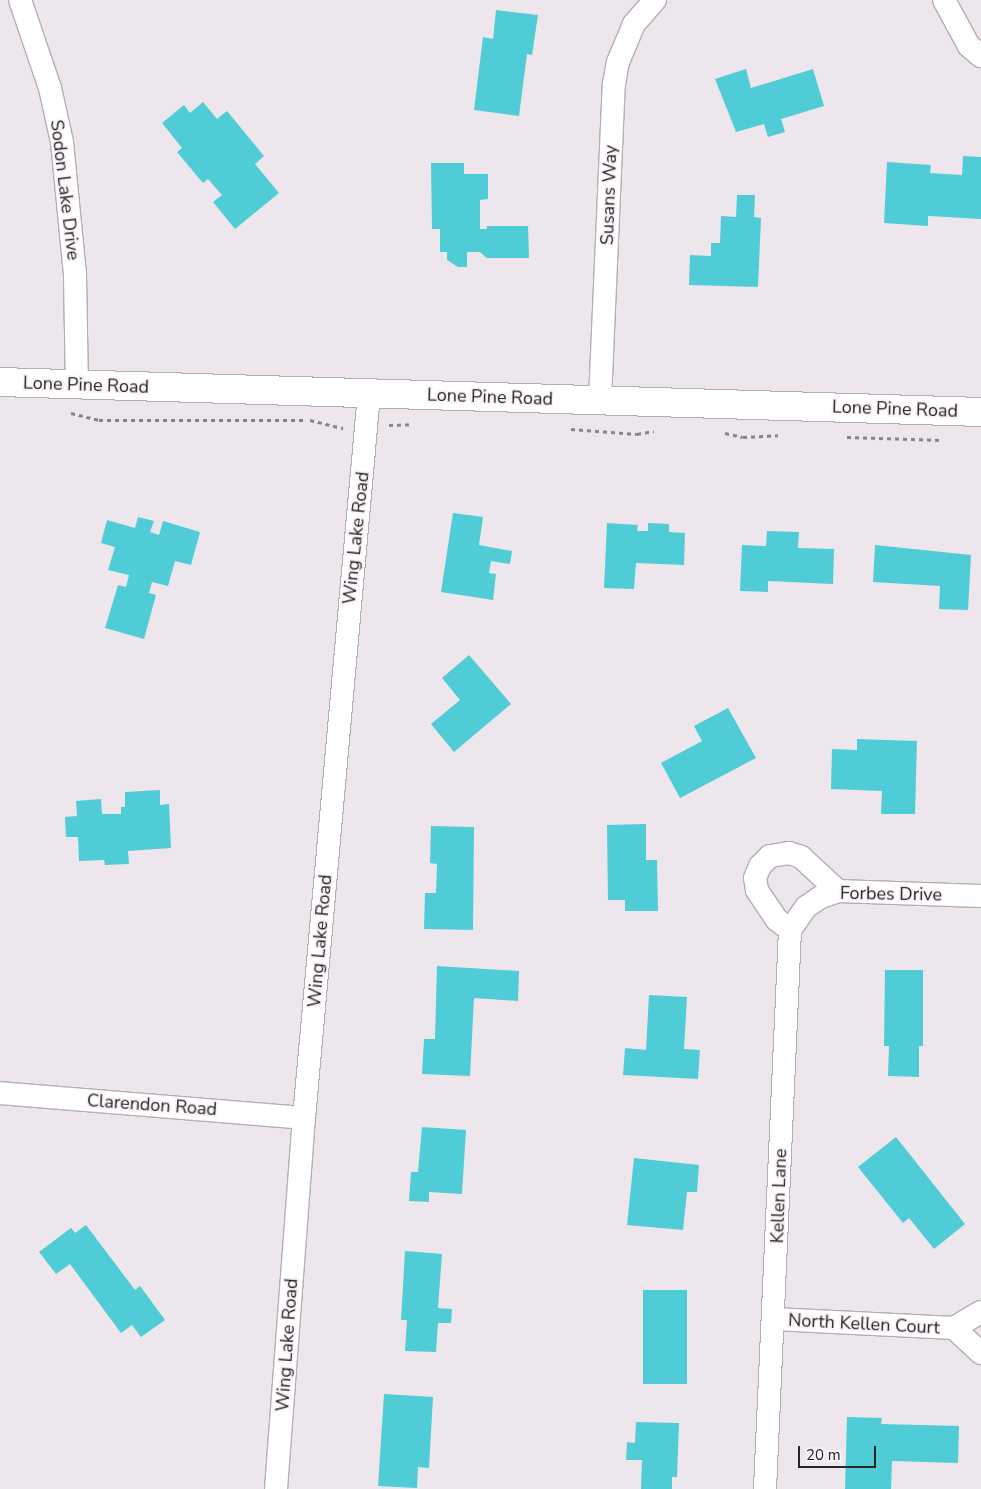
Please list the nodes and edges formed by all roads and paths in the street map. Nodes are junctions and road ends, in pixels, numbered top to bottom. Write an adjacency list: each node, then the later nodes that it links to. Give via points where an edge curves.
1 (20, 0): 6 (street, Sodon Lake Drive, via 50,88 63,152 75,275)
2 (654, 0): 8 (street, Susans Way, via 628,37 614,84)
3 (944, 0): 4 (street, via 969,46)
4 (981, 56)
5 (0, 382): 6 (street, Lone Pine Road)
6 (77, 385): 7 (street, Lone Pine Road)
7 (369, 394): 8 (street, Lone Pine Road); 16 (street, Wing Lake Road)
8 (600, 400): 10 (street, Lone Pine Road)
9 (62, 411): 11 (path, via 99,420 311,420)
10 (981, 412)
11 (345, 428)
12 (838, 891): 13 (street, Forbes Drive); 14 (street, Forbes Drive, via 820,897 806,908); 14 (street, via 801,857 789,853 770,856 757,872 757,890 776,920)
13 (981, 896)
14 (790, 930): 18 (street, Kellen Lane)
15 (0, 1093): 16 (street, Clarendon Road)
16 (304, 1118): 21 (street, Wing Lake Road)
17 (981, 1312): 19 (street, North Kellen Court)
18 (774, 1319): 19 (street, North Kellen Court); 22 (street, Kellen Lane)
19 (954, 1328): 20 (street, North Kellen Court)
20 (981, 1353)
21 (276, 1489)
22 (765, 1489)

